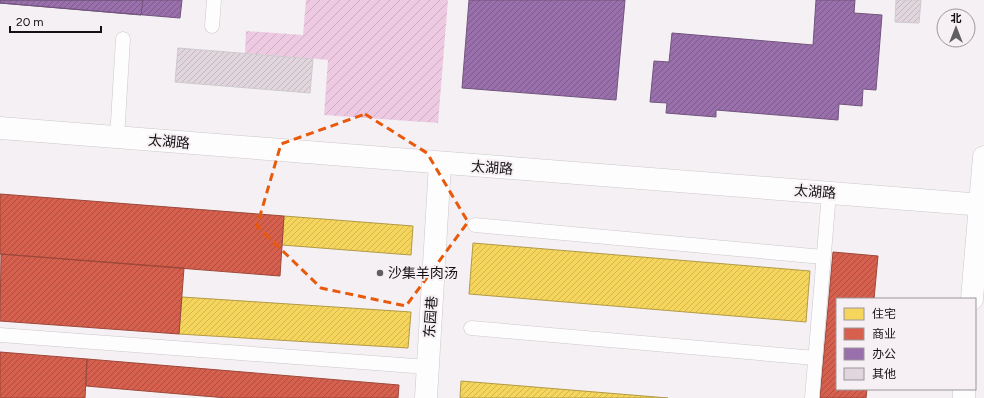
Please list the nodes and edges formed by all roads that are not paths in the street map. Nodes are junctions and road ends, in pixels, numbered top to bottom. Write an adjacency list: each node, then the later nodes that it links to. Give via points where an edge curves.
1 (214, 0): 2 (lane)
2 (212, 26)
3 (123, 39): 5 (lane)
4 (0, 128): 5 (street, 太湖路)
5 (117, 138): 7 (street, 太湖路)
6 (984, 156): 9 (street)
7 (440, 164): 8 (street, 太湖路); 16 (street, 东园巷)
8 (829, 193): 9 (street, 太湖路); 11 (lane)
9 (982, 204): 12 (street)
10 (475, 225): 11 (lane)
11 (823, 257): 15 (lane)
12 (972, 298)
13 (471, 328): 15 (lane)
14 (0, 334): 16 (lane)
15 (815, 358): 18 (lane)
16 (428, 367): 17 (street, 东园巷)
17 (426, 398)
18 (812, 398)

